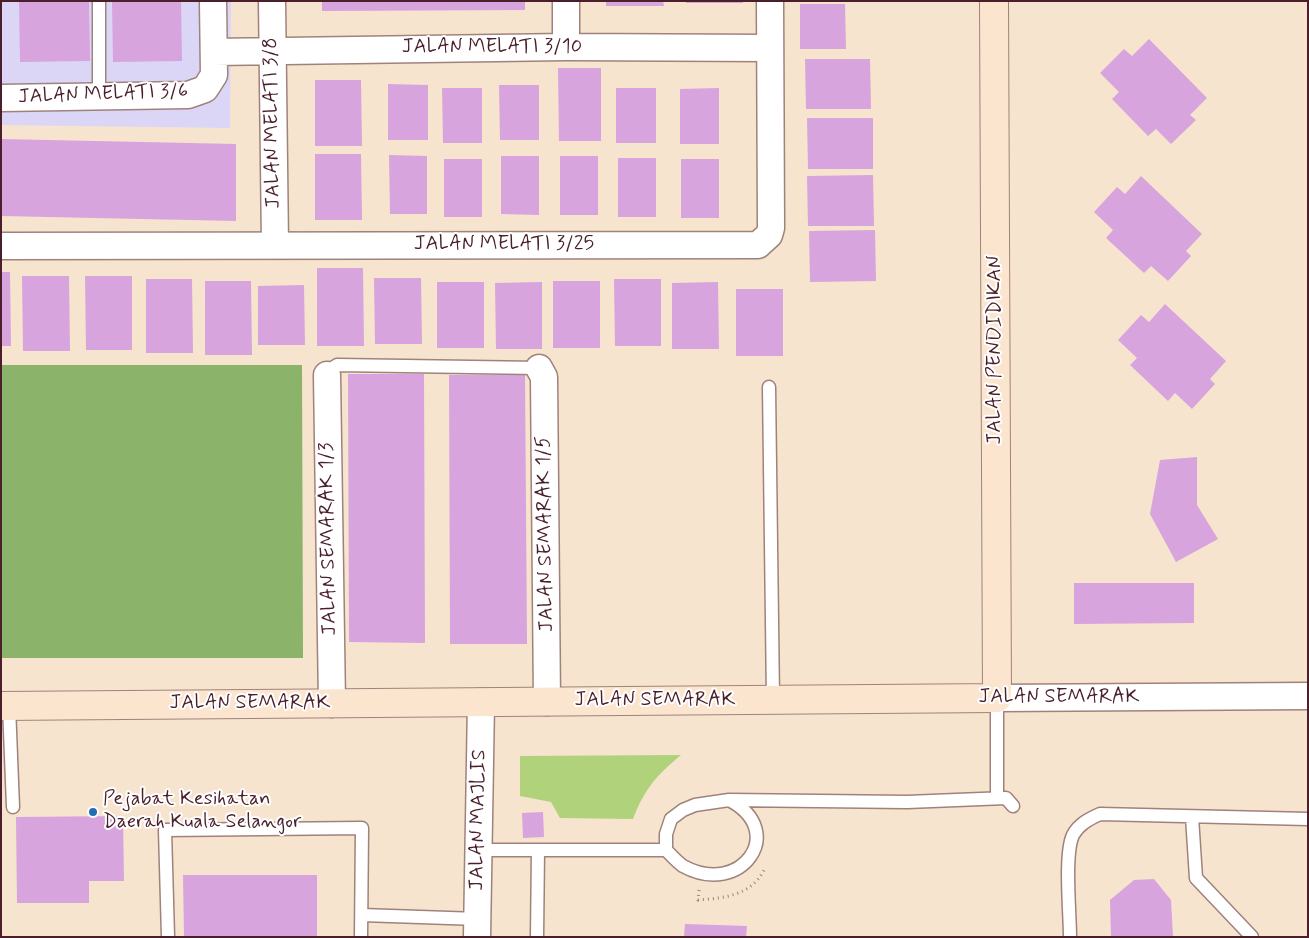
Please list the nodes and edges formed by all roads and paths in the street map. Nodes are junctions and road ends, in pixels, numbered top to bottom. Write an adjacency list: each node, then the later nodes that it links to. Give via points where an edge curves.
1 (99, 1): 11 (lane)
2 (213, 1): 10 (street, JALAN MELATI 3/6)
3 (272, 1): 9 (street, JALAN MELATI 3/8)
4 (566, 1): 7 (street)
5 (770, 1): 8 (street, JALAN MELATI 3/25)
6 (994, 1): 19 (street, JALAN PENDIDIKAN)
7 (566, 47): 8 (street, JALAN MELATI 3/10); 9 (street, JALAN MELATI 3/10)
8 (770, 48): 14 (street, JALAN MELATI 3/25, via 771,228 769,235 758,245)
9 (273, 50): 10 (street, JALAN MELATI 3/10); 14 (street, JALAN MELATI 3/8)
10 (214, 52): 11 (street, JALAN MELATI 3/6, via 214,75 205,89 188,95)
11 (99, 97): 12 (street, JALAN MELATI 3/6)
12 (1, 98)
13 (1, 246): 14 (street, JALAN MELATI 3/25)
14 (275, 246)
15 (539, 368): 16 (lane, via 337,365); 22 (street, JALAN SEMARAK 1/5, via 544,378)
16 (327, 375): 23 (street, JALAN SEMARAK 1/3)
17 (769, 387): 20 (lane)
18 (1308, 696): 19 (street, JALAN SEMARAK)
19 (998, 698): 20 (street, JALAN SEMARAK); 25 (lane)
20 (773, 700): 22 (street, JALAN SEMARAK)
21 (481, 702): 22 (street, JALAN SEMARAK); 23 (street, JALAN SEMARAK); 31 (street, JALAN MAJLIS)
22 (548, 702)
23 (332, 704): 24 (street, JALAN SEMARAK)
24 (5, 706): 28 (lane)
25 (997, 798): 26 (lane, via 907,802); 27 (lane, via 1010,800)
26 (729, 800): 33 (lane, via 695,805 671,819 666,834); 33 (lane, via 742,806 751,816 756,837 750,859 737,870 700,872 682,865)
27 (1014, 806)
28 (13, 807)
29 (1192, 817): 30 (lane); 41 (lane, via 1100,814 1086,821 1073,836 1070,852); 42 (lane, via 1196,878)
30 (1308, 819)
31 (478, 850): 32 (lane); 37 (street, JALAN MAJLIS)
32 (538, 850): 33 (lane); 40 (lane)
33 (666, 850)
34 (767, 865): 35 (path, via 760,879 742,892 730,897)
35 (698, 900)
36 (362, 915): 37 (lane); 38 (lane, via 362,828 165,830); 39 (lane)
37 (477, 928)
38 (168, 937)
39 (361, 937)
40 (537, 937)
41 (1070, 937)
42 (1252, 937)

